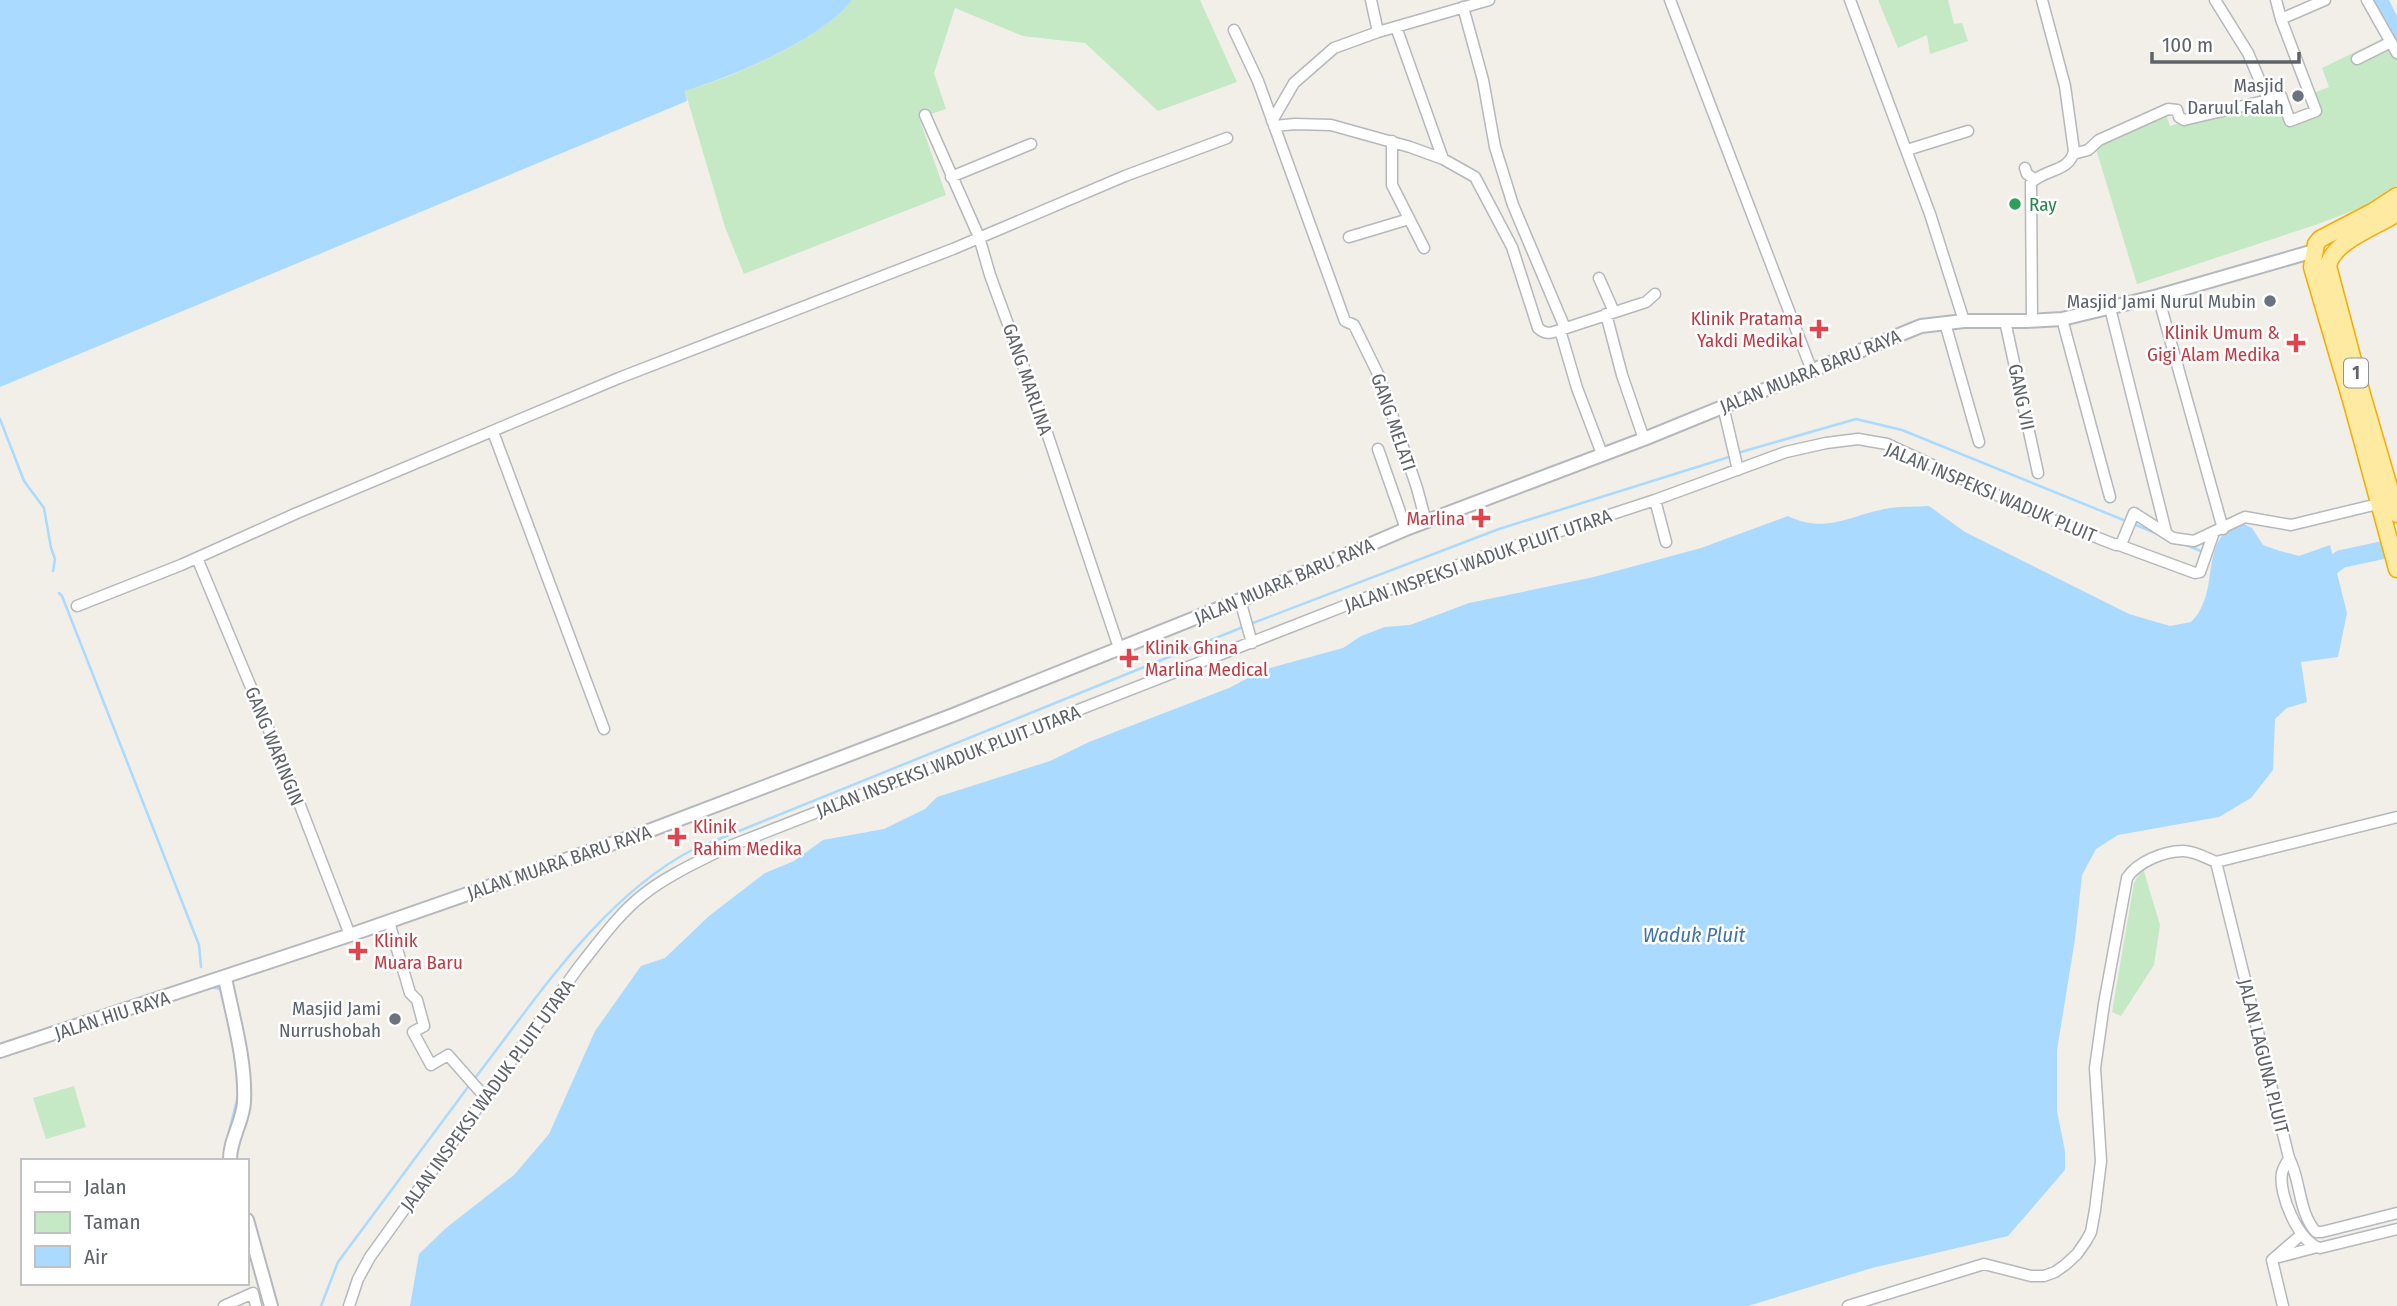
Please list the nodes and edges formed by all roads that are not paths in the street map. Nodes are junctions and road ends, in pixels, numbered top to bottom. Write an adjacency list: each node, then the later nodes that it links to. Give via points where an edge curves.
1 (1371, 0): 14 (street)
2 (1489, 0): 10 (street)
3 (1670, 0): 49 (street)
4 (1850, 0): 25 (street)
5 (2042, 0): 26 (street, via 2065,86)
6 (2215, 0): 18 (street, via 2248,53)
7 (2276, 0): 11 (street)
8 (2325, 0): 11 (street)
9 (2367, 0): 15 (street)
10 (1463, 7): 12 (street); 48 (street, via 1483,80 1494,147)
11 (2281, 19): 18 (street, via 2316,111 2290,121 2281,96)
12 (1396, 27): 14 (street); 27 (street)
13 (1234, 30): 20 (street, GANG MELATI)
14 (1378, 32): 20 (street, via 1330,51 1294,83)
15 (2391, 42): 16 (street); 17 (street)
16 (2397, 53)
17 (2357, 59)
18 (2268, 100): 26 (street, via 2184,120 2177,110 2168,109 2099,139 2088,150)
19 (925, 115): 29 (street, GANG MARLINA)
20 (1273, 123): 23 (street, via 1331,125); 62 (street, GANG MELATI, via 1345,321 1354,325 1379,376)
21 (1968, 131): 25 (street)
22 (1227, 138): 34 (street)
23 (1392, 141): 27 (street); 33 (street, via 1390,180)
24 (1031, 144): 29 (street)
25 (1906, 150): 44 (street)
26 (2073, 153): 30 (street, via 2067,165)
27 (1443, 159): 48 (street, via 1475,177 1512,247 1538,328 1548,334)
28 (2025, 168): 30 (street)
29 (951, 177): 34 (street, GANG MARLINA)
30 (2034, 179): 46 (street)
31 (2397, 196): 37 (highway, via 2320,239)
32 (2397, 213): 61 (highway, 1, via 2339,246 2330,257 2330,276)
33 (1409, 219): 35 (street); 36 (street)
34 (979, 237): 51 (street); 73 (street, GANG MARLINA)
35 (1349, 237)
36 (1424, 248)
37 (2314, 251): 40 (street, JALAN MUARA BARU RAYA); 60 (highway, 1, via 2312,267)
38 (1600, 278): 42 (street)
39 (1655, 294): 42 (street, via 1646,302)
40 (2158, 296): 41 (street, JALAN MUARA BARU RAYA); 64 (street)
41 (2110, 308): 43 (street, JALAN MUARA BARU RAYA); 65 (street)
42 (1610, 313): 48 (street); 52 (street, via 1622,375)
43 (2062, 319): 46 (street, JALAN MUARA BARU RAYA); 58 (street)
44 (1964, 321): 45 (street, JALAN MUARA BARU RAYA); 47 (street, JALAN MUARA BARU RAYA)
45 (2005, 321): 46 (street, JALAN MUARA BARU RAYA); 57 (street, GANG VII)
46 (2032, 321)
47 (1945, 323): 49 (street, JALAN MUARA BARU RAYA, via 1921,326); 53 (street)
48 (1562, 329): 55 (street, via 1577,388)
49 (1812, 371): 50 (street, JALAN MUARA BARU RAYA)
50 (1723, 406): 52 (street, JALAN MUARA BARU RAYA); 56 (street)
51 (493, 432): 68 (street); 74 (street)
52 (1644, 439): 55 (street, JALAN MUARA BARU RAYA)
53 (1979, 443)
54 (1378, 449): 63 (street)
55 (1602, 454): 62 (street, JALAN MUARA BARU RAYA)
56 (1738, 470): 59 (street, JALAN INSPEKSI WADUK PLUIT UTARA); 67 (street, JALAN INSPEKSI WADUK PLUIT, via 1826,443 1858,439 1887,444 2040,515)
57 (2038, 474)
58 (2110, 497)
59 (1655, 500): 66 (street); 72 (street, JALAN INSPEKSI WADUK PLUIT UTARA, via 1481,557)
60 (2378, 504): 64 (street, JALAN INSPEKSI WADUK PLUIT, via 2291,525 2245,517); 69 (highway, 1)
61 (2397, 514)
62 (1426, 522): 63 (street, JALAN MUARA BARU RAYA)
63 (1406, 529): 70 (street, JALAN MUARA BARU RAYA)
64 (2219, 531): 65 (street, JALAN INSPEKSI WADUK PLUIT, via 2194,541 2173,538); 67 (street, via 2200,572 2195,573)
65 (2166, 532): 67 (street, JALAN INSPEKSI WADUK PLUIT, via 2136,512)
66 (1667, 542)
67 (2119, 545)
68 (197, 558): 71 (street); 78 (street, GANG WARINGIN)
69 (2397, 569)
70 (1240, 600): 72 (street); 73 (street, JALAN MUARA BARU RAYA)
71 (78, 606)
72 (1252, 643): 81 (street, JALAN INSPEKSI WADUK PLUIT UTARA, via 725,848 683,869 643,894 615,922)
73 (1119, 648): 77 (street, JALAN MUARA BARU RAYA, via 664,825)
74 (604, 729)
75 (2397, 817): 76 (street)
76 (2216, 862): 82 (street, JALAN LAGUNA PLUIT); 94 (street, via 2182,851 2137,867 2127,878 2095,1068 2101,1161 2095,1210 2091,1232 2077,1254 2044,1276 1984,1264)
77 (390, 922): 78 (street, JALAN MUARA BARU RAYA); 81 (street, via 424,1026 414,1032 431,1065 448,1055)
78 (350, 935): 79 (street, JALAN MUARA BARU RAYA)
79 (225, 978): 80 (street, JALAN HIU RAYA); 83 (street, via 244,1092)
80 (0, 1051)
81 (485, 1097): 93 (street, JALAN INSPEKSI WADUK PLUIT UTARA, via 370,1257)
82 (2289, 1158): 84 (street, JALAN LAGUNA PLUIT, via 2316,1232); 87 (street, via 2281,1174 2292,1220)
83 (230, 1159)
84 (2397, 1213)
85 (248, 1224): 92 (street)
86 (2397, 1229): 88 (street)
87 (2302, 1234): 88 (street); 89 (street)
88 (2317, 1247): 89 (street)
89 (2276, 1258): 95 (street, via 2271,1264)
90 (224, 1306): 91 (street, via 253,1293)
91 (256, 1306)
92 (271, 1306)
93 (349, 1306)
94 (1848, 1306)
95 (2283, 1306)

